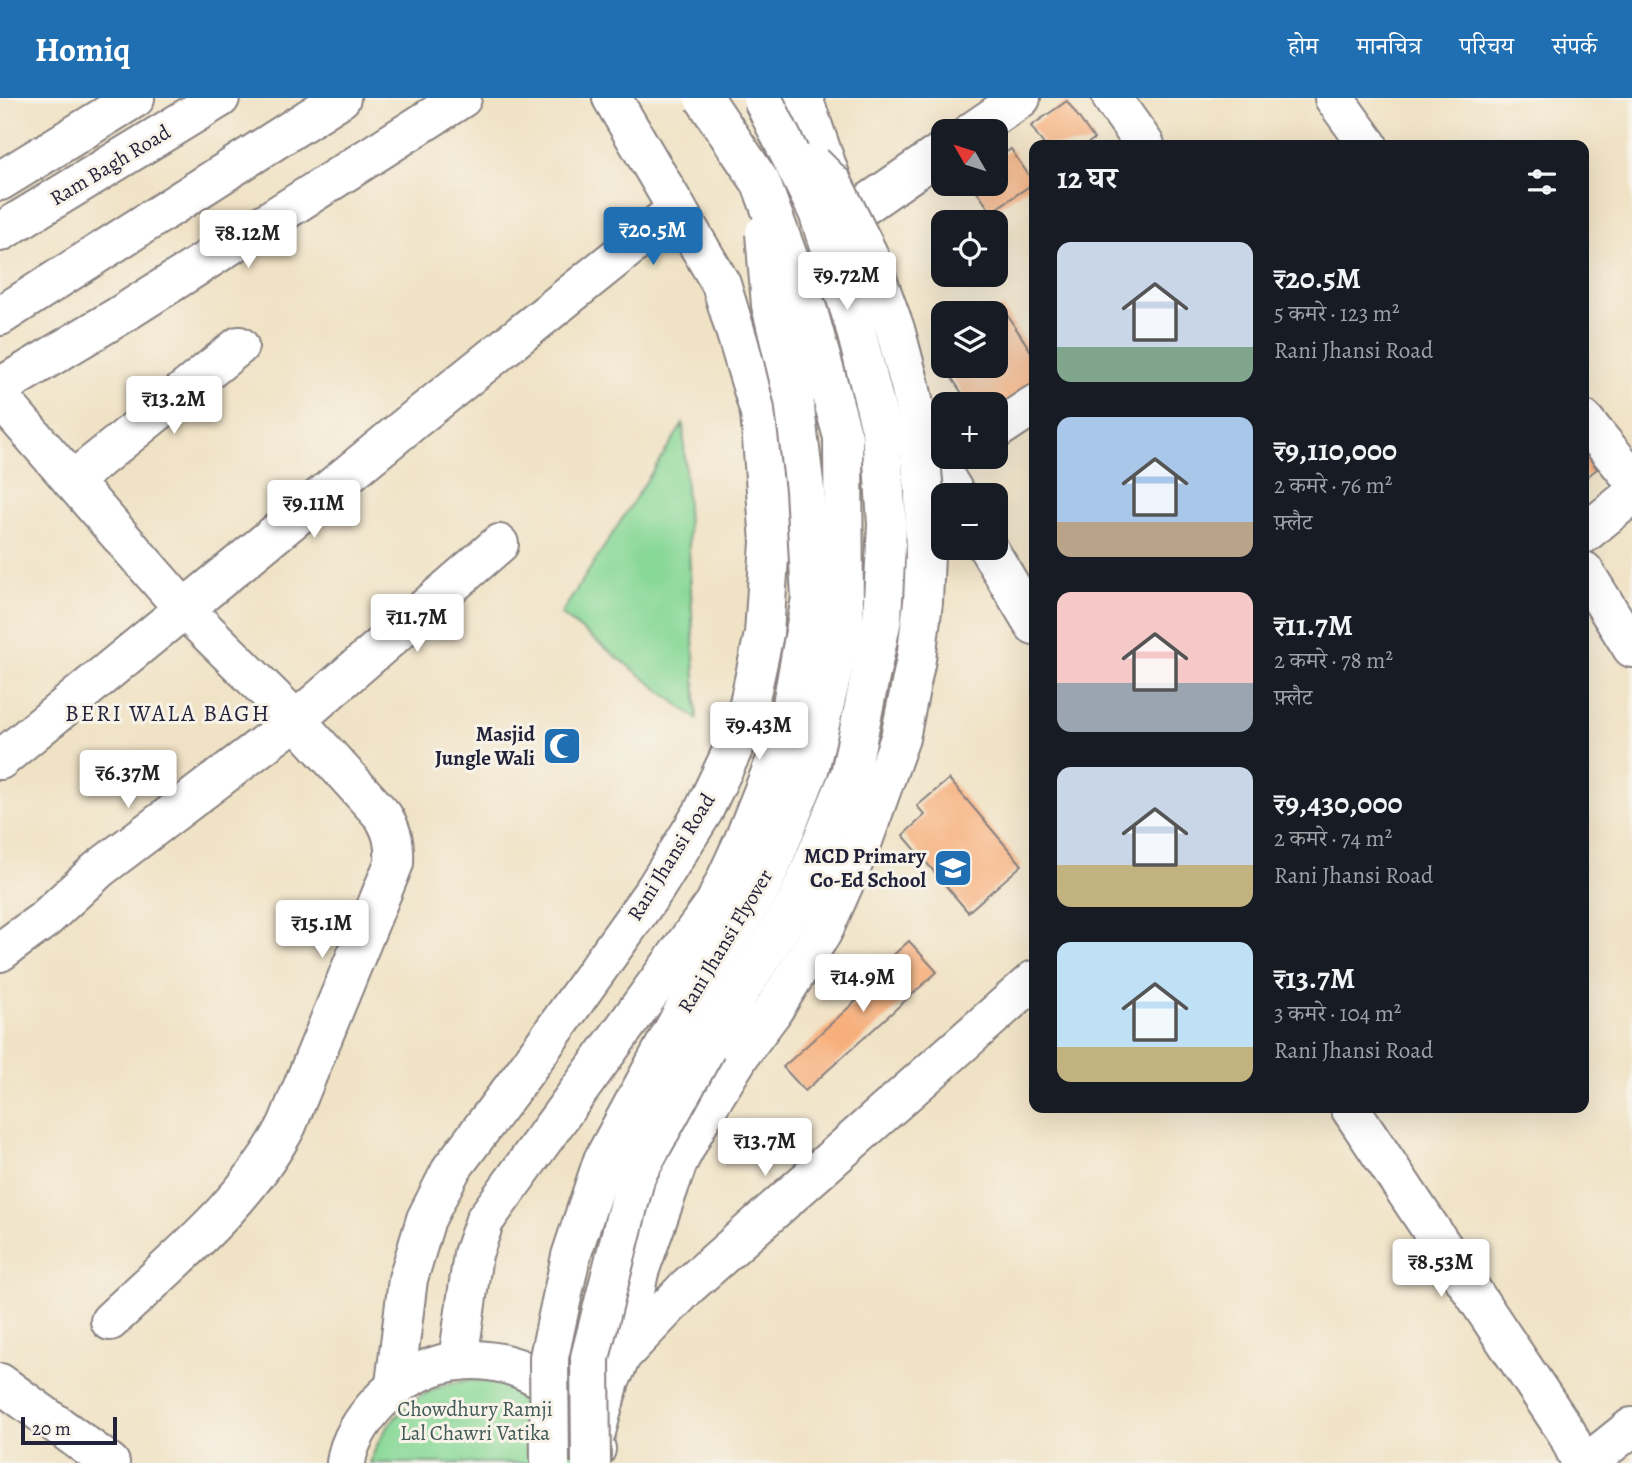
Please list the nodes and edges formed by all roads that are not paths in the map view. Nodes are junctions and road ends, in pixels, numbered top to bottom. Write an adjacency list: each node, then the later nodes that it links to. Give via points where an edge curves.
1 (135, 98): 16 (main road)
2 (220, 98): 20 (main road, Ram Bagh Road)
3 (341, 98): 21 (main road)
4 (462, 98): 23 (main road)
5 (612, 98): 18 (main road, Rani Jhansi Road)
6 (704, 98): 17 (main road, Rani Jhansi Flyover, bridge)
7 (803, 98): 19 (main road)
8 (1021, 98): 12 (main road)
9 (1112, 98): 13 (main road)
10 (1334, 98): 14 (main road)
11 (770, 113): 47 (main road, bridge, via 833,184 868,254 910,385 924,492 925,555 916,659 900,738 823,932 742,1052 678,1162 639,1272); 52 (main road, Rani Jhansi Flyover, bridge, via 818,212 854,323 881,429 887,525 882,619 850,775 797,902 721,1021 636,1175 590,1358)
12 (990, 119)
13 (1141, 140)
14 (1364, 140)
15 (931, 159): 19 (main road)
16 (0, 181)
17 (761, 183): 48 (main road, bridge, via 771,305 794,400 805,490 811,598 787,732 715,902 485,1220 473,1254); 55 (main road, Rani Jhansi Flyover, bridge, via 808,312 843,437 844,623 809,769 763,885 688,1003 603,1160 571,1256 549,1357)
18 (677, 209): 26 (main road, Rani Jhansi Road, via 721,284); 38 (main road)
19 (845, 219): 29 (main road)
20 (0, 232)
21 (0, 316)
22 (239, 346): 32 (main road)
23 (0, 387)
24 (0, 398): 32 (main road)
25 (1029, 408): 27 (main road)
26 (760, 413): 30 (main road); 50 (main road, Rani Jhansi Road, via 769,542 764,634 744,726 703,812 655,889 452,1168 426,1219 408,1279)
27 (1008, 422)
28 (1589, 425): 31 (main road)
29 (931, 437)
30 (931, 462)
31 (1632, 478)
32 (72, 481): 38 (main road)
33 (1632, 495): 34 (main road)
34 (1589, 530)
35 (499, 544): 41 (main road)
36 (995, 560): 39 (main road)
37 (1589, 579): 40 (main road)
38 (183, 608): 41 (main road); 42 (main road)
39 (1029, 617)
40 (1632, 648)
41 (296, 720): 43 (main road, via 99,869 44,920); 46 (main road, via 383,816 395,846 394,863 271,1155 226,1211)
42 (0, 760)
43 (0, 952)
44 (1029, 985): 47 (main road, via 688,1286)
45 (1353, 1113): 56 (main road, via 1567,1433)
46 (110, 1321)
47 (622, 1355): 52 (main road, via 610,1381)
48 (458, 1361): 50 (main road, via 434,1365); 52 (main road, via 477,1359 520,1367 557,1388 585,1420)
49 (0, 1383): 53 (main road)
50 (396, 1384): 54 (main road, via 366,1416)
51 (1632, 1427): 57 (main road)
52 (595, 1455)
53 (110, 1463)
54 (346, 1463)
55 (550, 1463)
56 (1581, 1463)
57 (1587, 1463)

